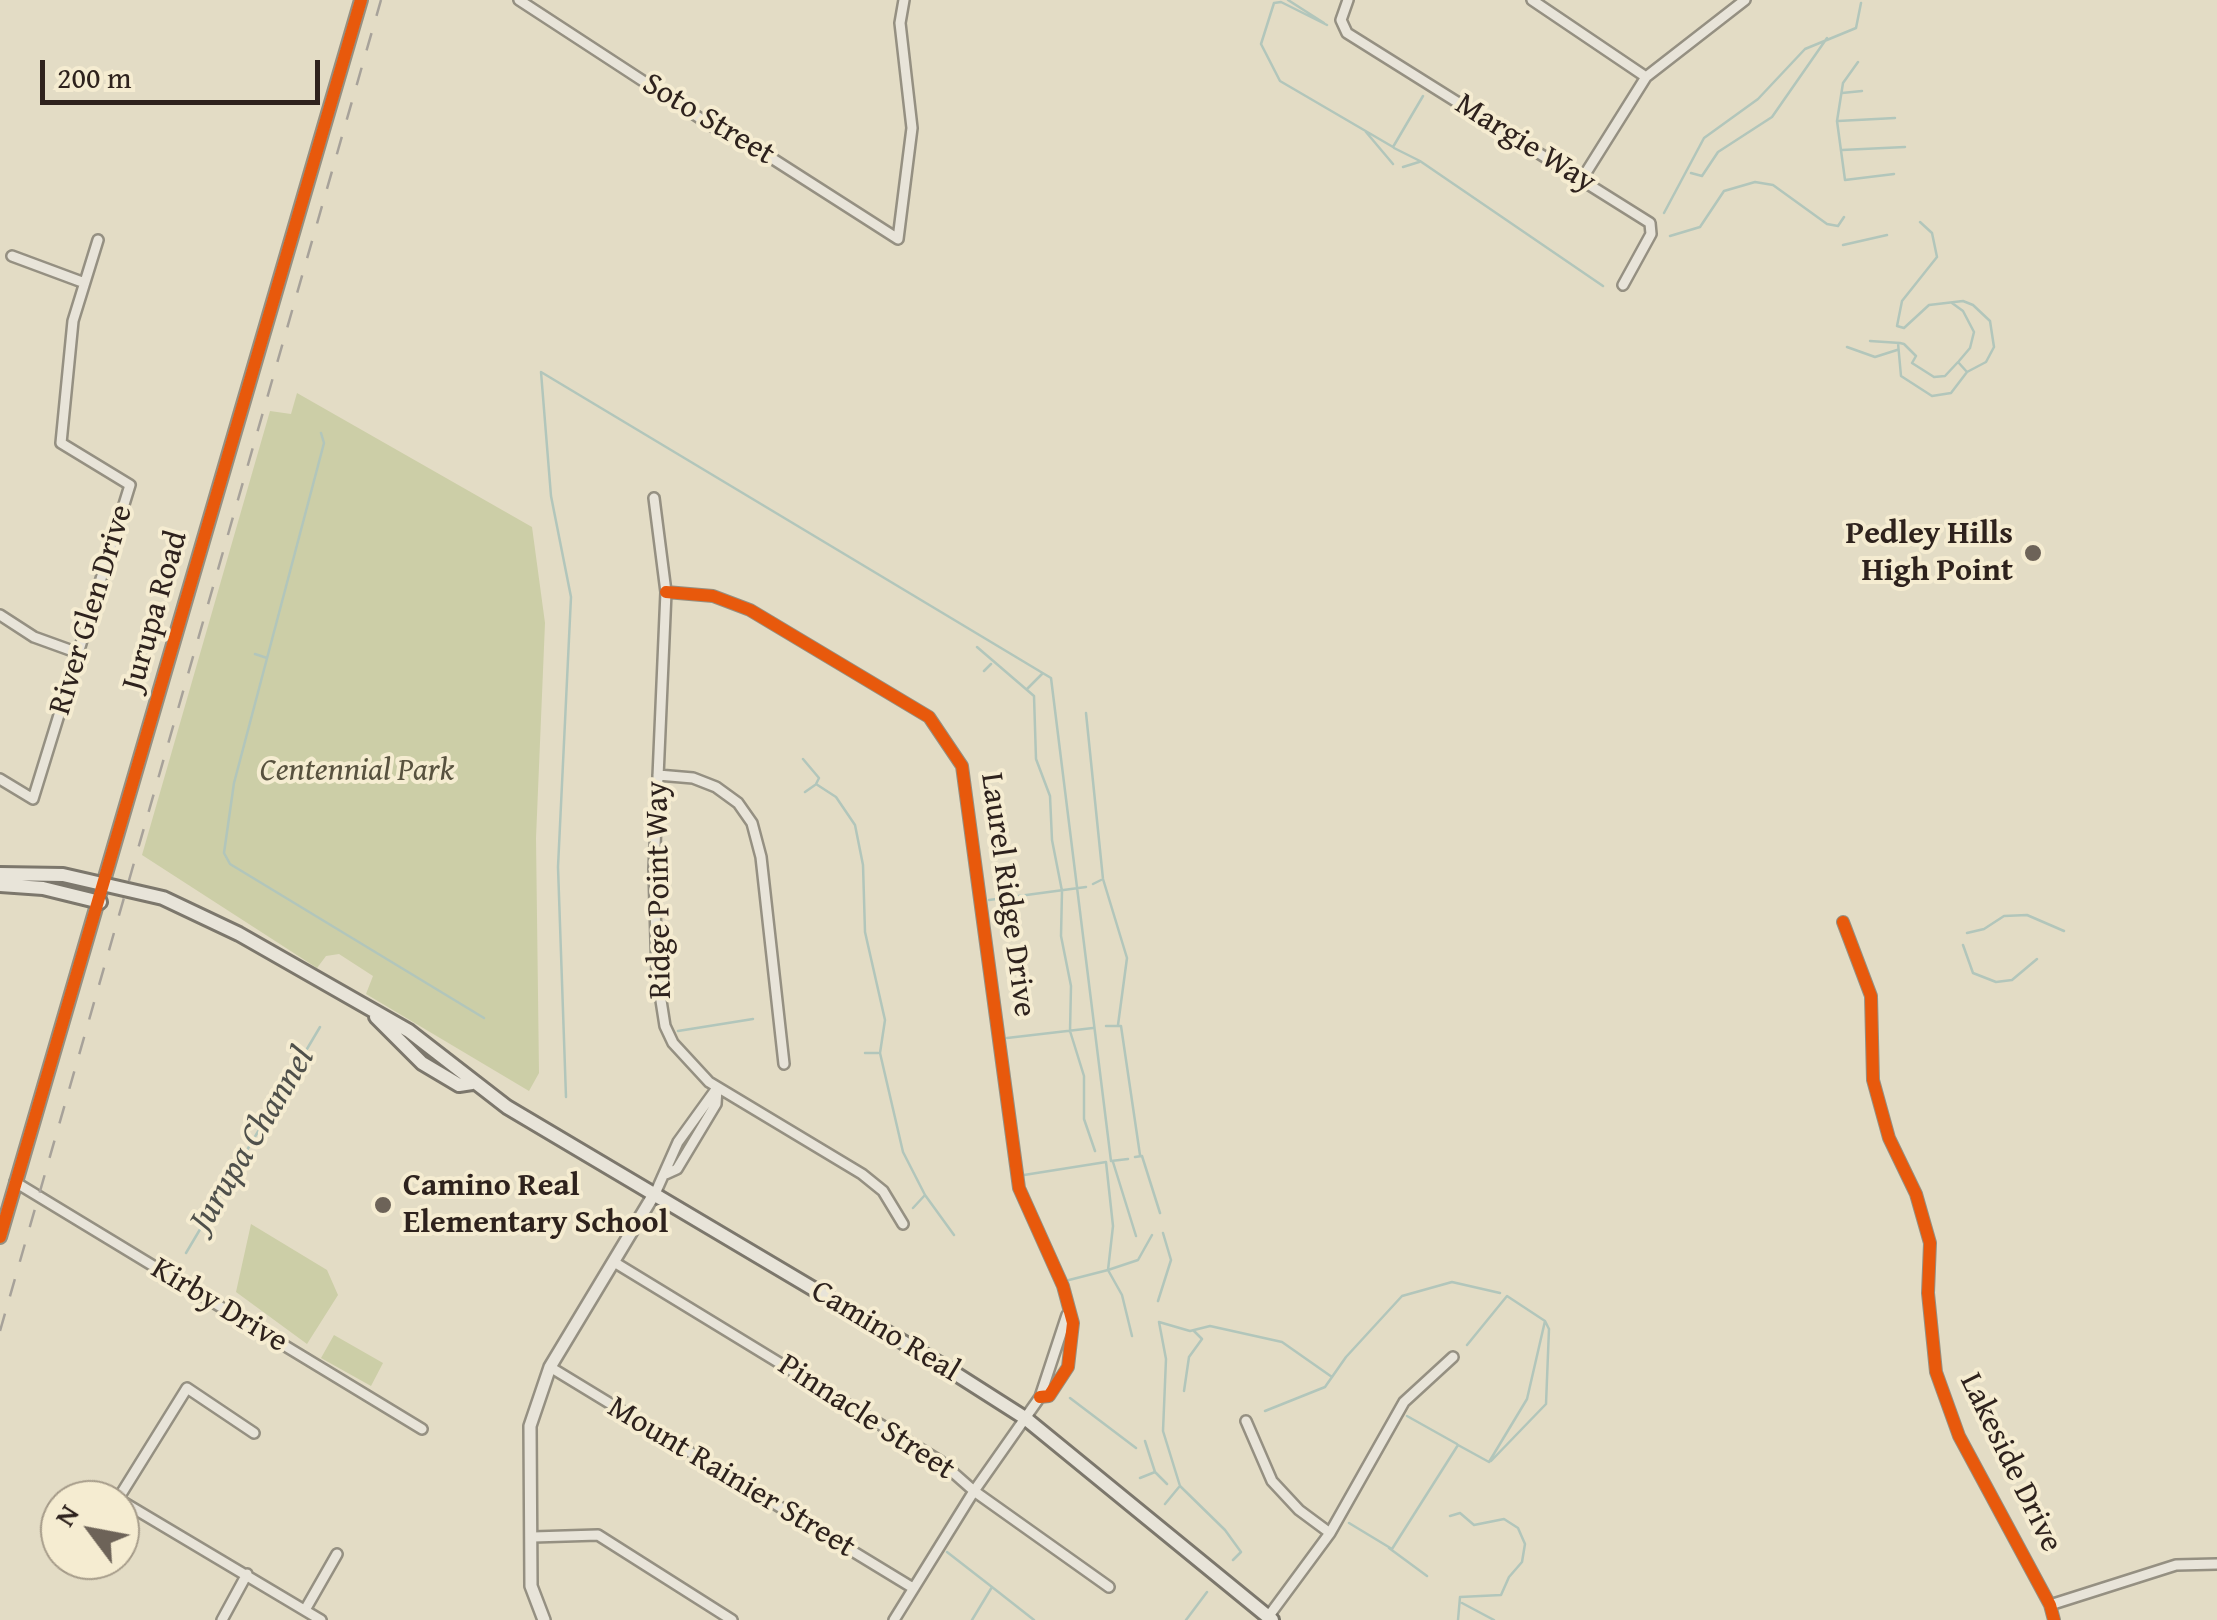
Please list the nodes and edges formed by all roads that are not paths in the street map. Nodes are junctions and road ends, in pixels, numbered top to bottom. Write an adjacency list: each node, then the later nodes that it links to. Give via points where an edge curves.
1 (361, 0): 20 (street, Jurupa Road)
2 (518, 0): 3 (street, Soto Street, via 898,238 912,128 900,23)
3 (904, 0)
4 (1348, 0): 8 (street, Margie Way, via 1340,27)
5 (1532, 0): 7 (street)
6 (1745, 0): 7 (street)
7 (1646, 77): 8 (street)
8 (1582, 179): 12 (street, Margie Way, via 1650,222 1651,234)
9 (98, 240): 11 (street, River Glen Drive)
10 (12, 256): 11 (street)
11 (82, 282): 16 (street, River Glen Drive, via 62,443 130,485)
12 (1623, 286)
13 (654, 498): 14 (street, Ridge Point Way)
14 (666, 592): 17 (street, Ridge Point Way); 34 (street, Laurel Ridge Drive, via 713,596 750,610 911,704 952,746 968,787 1019,1188 1063,1286)
15 (0, 614): 16 (street, via 34,638)
16 (80, 654): 18 (street, River Glen Drive, via 34,799)
17 (658, 775): 24 (street, via 716,787 752,824); 25 (street, Ridge Point Way, via 660,1009 673,1043)
18 (0, 778)
19 (0, 874): 20 (main road, Camino Real)
20 (106, 884): 22 (street, Jurupa Road); 30 (main road, Camino Real, via 184,906 372,1011 409,1054 458,1085 472,1083)
21 (0, 885): 22 (main road)
22 (100, 902): 29 (street, Jurupa Road)
23 (1844, 922): 52 (street, Lakeside Drive, via 1870,996 1873,1080 1930,1243 1936,1372 1959,1436)
24 (784, 1064)
25 (717, 1088): 26 (street); 27 (street, via 716,1104); 31 (street, Ridge Point Way, via 862,1174)
26 (678, 1142): 27 (street); 28 (street)
27 (689, 1149): 28 (street)
28 (666, 1174): 30 (street)
29 (15, 1182): 32 (street, Jurupa Road); 42 (street, Kirby Drive)
30 (653, 1196): 33 (street); 40 (main road, Camino Real)
31 (903, 1224)
32 (0, 1236)
33 (614, 1262): 38 (street); 44 (street, Pinnacle Street, via 940,1460)
34 (1067, 1315): 35 (street, Laurel Ridge Drive); 36 (street, Laurel Ridge Drive)
35 (1058, 1349): 36 (street); 39 (street, Laurel Ridge Drive)
36 (1073, 1349): 39 (street, Laurel Ridge Drive, via 1052,1392)
37 (1454, 1357): 45 (street, via 1404,1402)
38 (550, 1367): 46 (street, via 530,1426); 51 (street, Mount Rainier Street)
39 (1040, 1397): 40 (street, Laurel Ridge Drive)
40 (1025, 1418): 44 (street, Laurel Ridge Drive); 54 (main road, Camino Real)
41 (1246, 1421): 45 (street, via 1272,1481)
42 (422, 1430)
43 (254, 1433): 49 (street, via 186,1388 118,1499)
44 (974, 1490): 50 (street, Pinnacle Street); 51 (street, Laurel Ridge Drive)
45 (1330, 1532): 54 (street)
46 (532, 1537): 57 (street, via 531,1586); 58 (street, via 598,1535)
47 (337, 1554): 53 (street)
48 (2217, 1564): 52 (street, via 2176,1564)
49 (247, 1574): 53 (street); 55 (street)
50 (1109, 1587)
51 (913, 1588): 59 (street, Laurel Ridge Drive)
52 (2050, 1605): 60 (street, Lakeside Drive)
53 (306, 1610): 56 (street)
54 (1270, 1618)
55 (222, 1620)
56 (320, 1620)
57 (544, 1620)
58 (732, 1620)
59 (894, 1620)
60 (2054, 1620)

